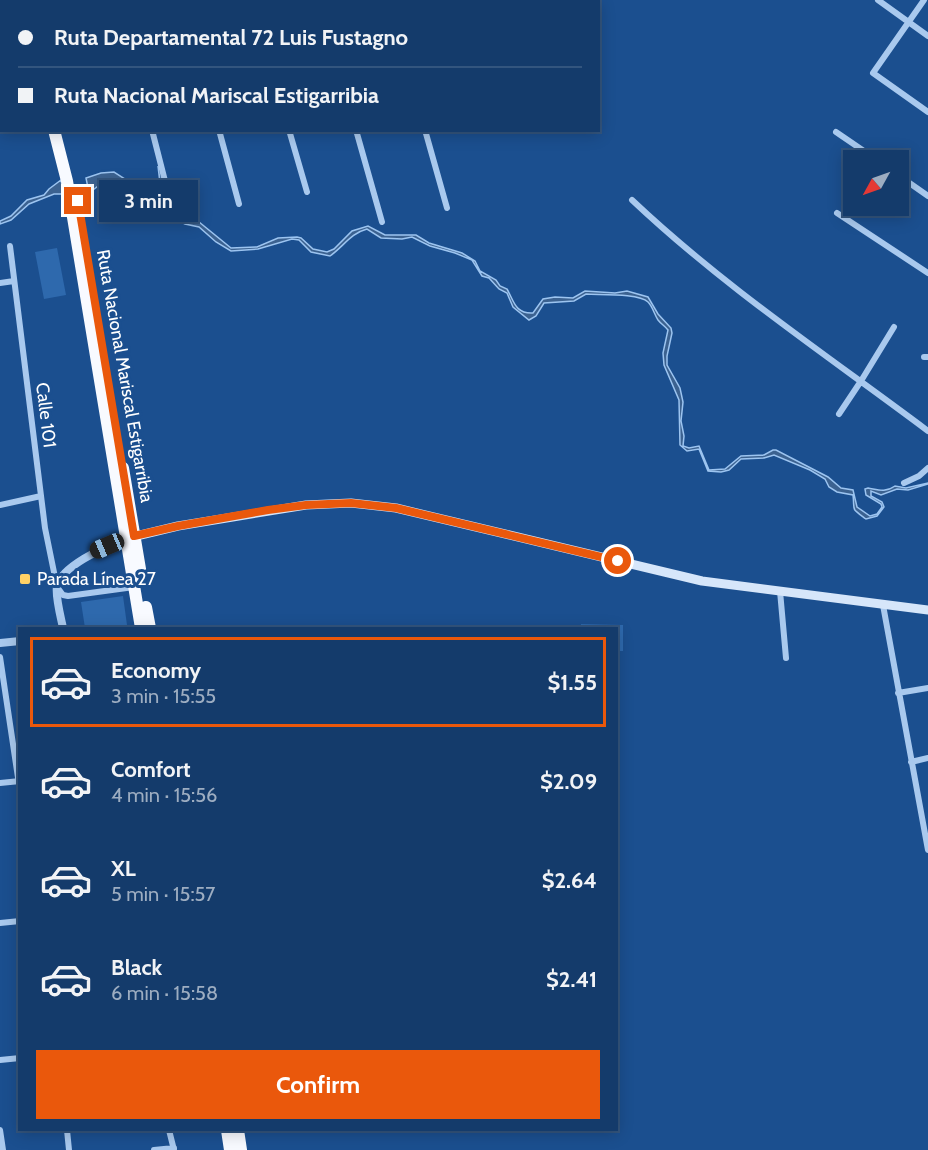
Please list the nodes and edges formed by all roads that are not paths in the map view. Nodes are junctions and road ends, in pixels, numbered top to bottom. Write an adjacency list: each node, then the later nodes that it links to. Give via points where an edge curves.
1 (879, 0): 3 (street)
2 (924, 0): 3 (street)
3 (908, 22): 4 (street); 5 (street, via 873,73)
4 (928, 36)
5 (928, 112)
6 (55, 132): 36 (highway, Ruta Nacional Mariscal Estigarribia, via 67,181)
7 (63, 132): 36 (highway, Ruta Nacional Mariscal Estigarribia, via 74,177)
8 (153, 132): 15 (street)
9 (220, 132): 20 (street)
10 (290, 132): 17 (street)
11 (357, 132): 23 (street)
12 (426, 132): 21 (street)
13 (836, 132): 14 (street)
14 (862, 150)
15 (165, 181)
16 (909, 183): 18 (street)
17 (307, 192)
18 (928, 196)
19 (632, 200): 29 (street, via 716,273)
20 (239, 204)
21 (447, 208)
22 (837, 213): 25 (street)
23 (382, 222)
24 (10, 246): 26 (street, Calle 101)
25 (928, 273)
26 (14, 280): 27 (street); 34 (street, Calle 101)
27 (0, 283)
28 (894, 327): 29 (street)
29 (861, 381): 30 (street); 31 (street)
30 (839, 414)
31 (928, 431)
32 (928, 468): 33 (street)
33 (904, 483)
34 (41, 496): 35 (street); 37 (street, Calle 101)
35 (0, 505)
36 (130, 537): 37 (street, via 94,552 64,574); 38 (highway, Ruta Nacional Mariscal Estigarribia); 39 (main road, via 268,510 351,503 407,510 702,581); 44 (highway, Ruta Nacional Mariscal Estigarribia)
37 (57, 587): 38 (street, via 68,596); 42 (street)
38 (135, 587): 43 (highway, Ruta Nacional Mariscal Estigarribia)
39 (780, 591): 40 (main road); 48 (street)
40 (883, 605): 41 (main road); 50 (street)
41 (928, 610)
42 (63, 627)
43 (141, 627)
44 (150, 627)
45 (18, 641): 46 (street)
46 (0, 644)
47 (0, 657): 53 (street)
48 (786, 658)
49 (928, 688): 50 (street)
50 (898, 693): 52 (street)
51 (928, 758): 52 (street)
52 (911, 762): 56 (street)
53 (18, 774)
54 (18, 781): 55 (street)
55 (0, 783)
56 (925, 821): 57 (street)
57 (928, 850)
58 (18, 921): 59 (street)
59 (0, 922)
60 (18, 1058): 61 (street)
61 (0, 1060)
62 (0, 1130): 68 (street)
63 (67, 1131): 69 (street)
64 (169, 1131): 67 (street)
65 (227, 1131): 71 (highway)
66 (236, 1131): 72 (highway)
67 (174, 1149): 70 (street)
68 (3, 1150)
69 (69, 1150)
70 (154, 1150)
71 (230, 1150)
72 (239, 1150)

